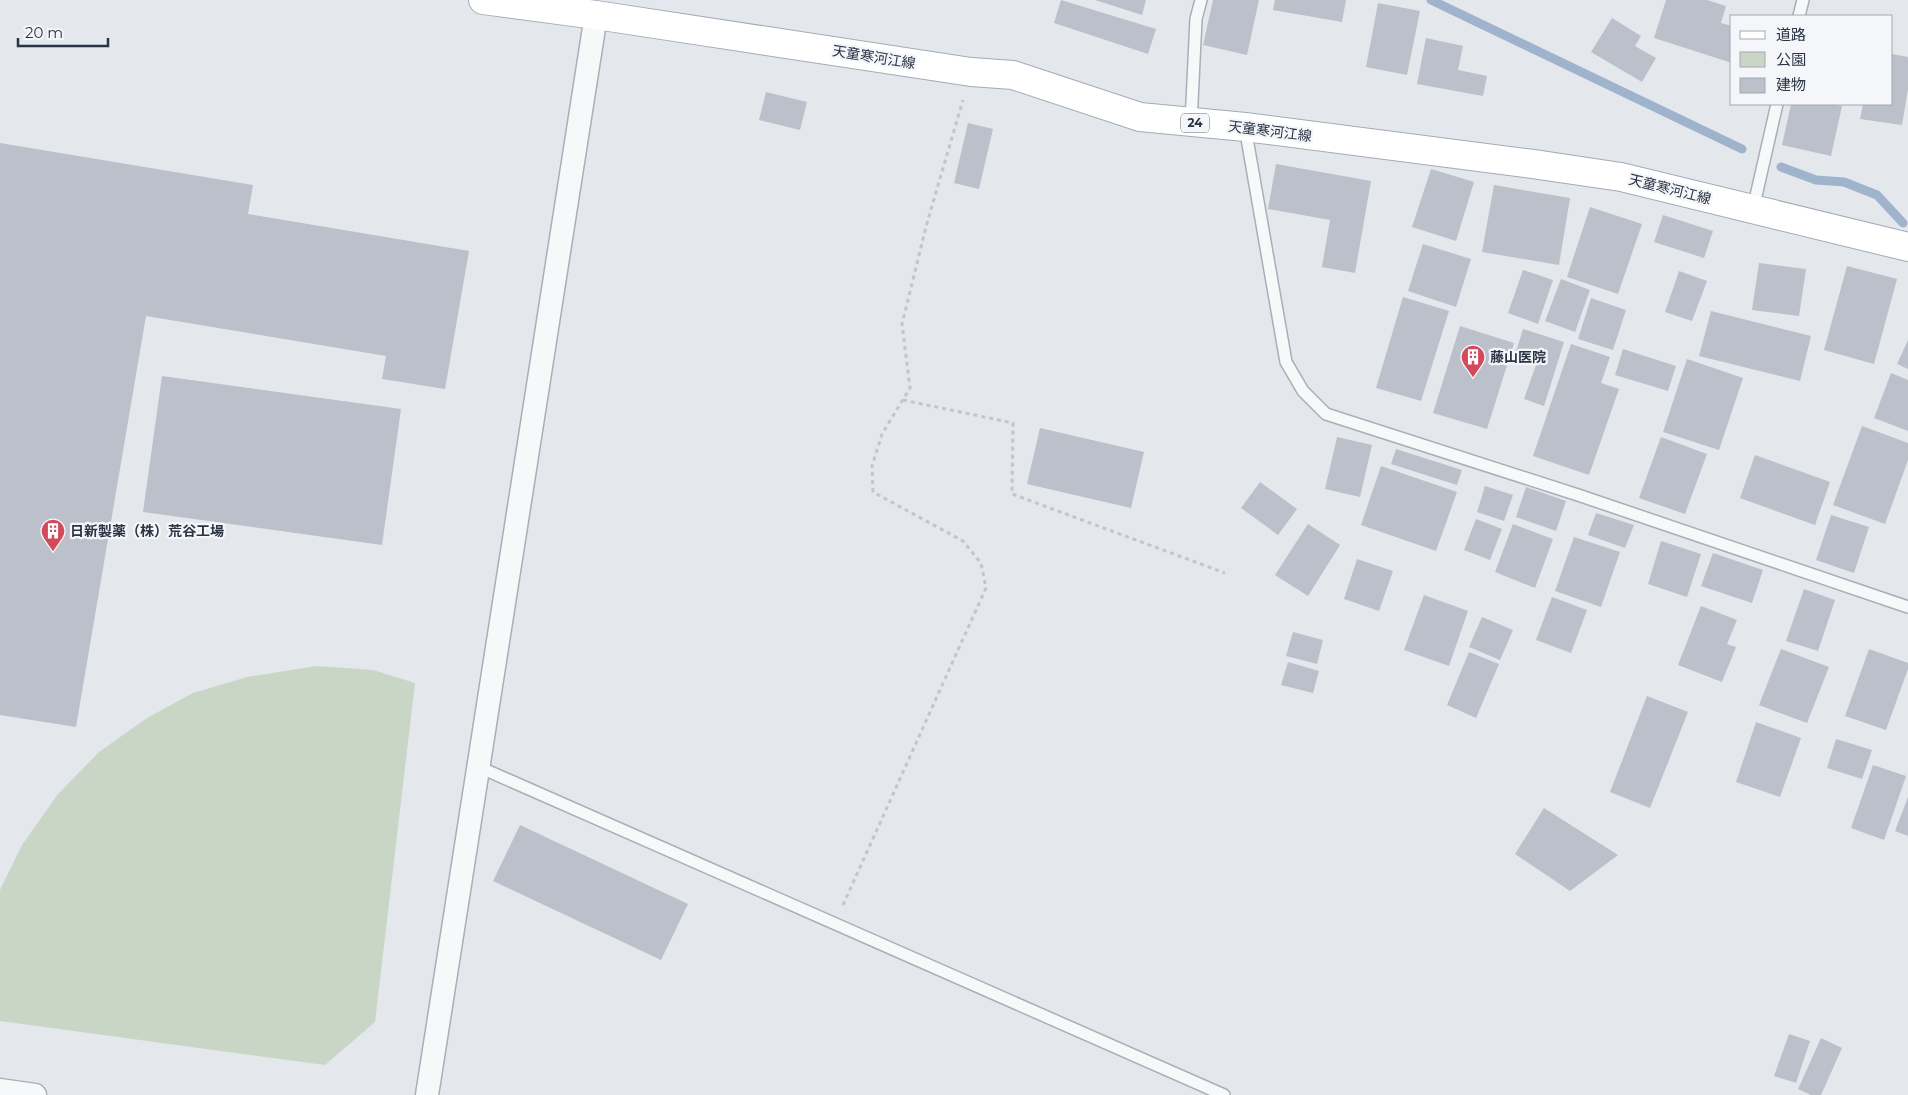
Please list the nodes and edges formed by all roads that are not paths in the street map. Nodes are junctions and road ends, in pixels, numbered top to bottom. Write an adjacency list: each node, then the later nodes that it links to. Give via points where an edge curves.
1 (483, 0): 4 (main road, 天童寒河江線 / 24)
2 (1201, 0): 7 (lane, via 1196,19)
3 (1803, 0): 5 (lane)
4 (596, 15): 7 (main road, 天童寒河江線 / 24, via 971,72 1013,75 1140,117); 12 (street)
5 (1799, 15)
6 (1778, 105): 9 (lane)
7 (1191, 123): 8 (main road, 天童寒河江線 / 24)
8 (1245, 127): 9 (main road, 天童寒河江線 / 24, via 1621,177); 11 (lane, via 1286,362 1303,392 1326,414)
9 (1753, 209): 10 (main road, 天童寒河江線 / 24)
10 (1908, 247)
11 (1908, 607)
12 (479, 767): 15 (street); 16 (lane)
13 (0, 1090): 14 (street)
14 (35, 1095)
15 (427, 1095)
16 (1224, 1095)

